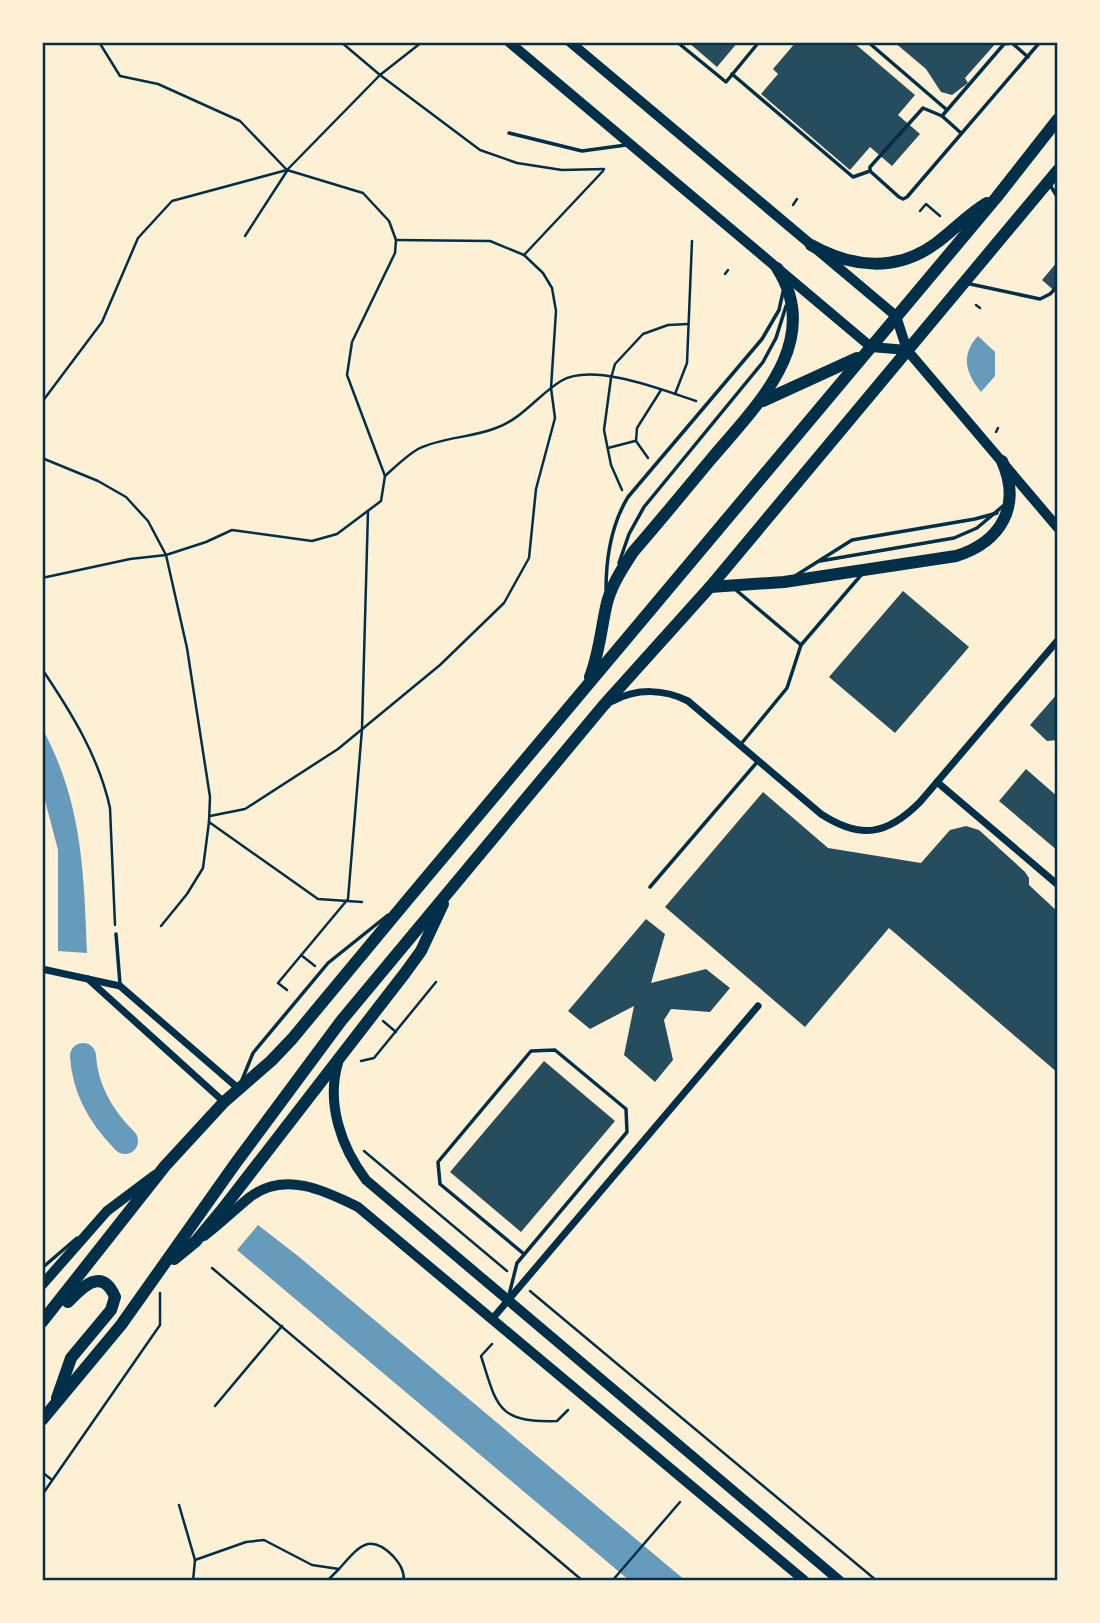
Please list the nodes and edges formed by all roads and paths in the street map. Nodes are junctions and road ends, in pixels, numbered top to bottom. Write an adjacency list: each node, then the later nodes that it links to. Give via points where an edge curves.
1 (99, 42): 20 (path, via 120,76 158,84 240,121)
2 (341, 42): 13 (path)
3 (422, 42): 13 (path)
4 (509, 42): 19 (main road)
5 (570, 42): 33 (main road)
6 (677, 42): 12 (lane, via 726,82)
7 (759, 42): 12 (lane)
8 (867, 42): 14 (lane)
9 (1040, 42): 11 (lane)
10 (1013, 43): 11 (lane); 14 (lane, via 1004,44)
11 (1028, 57): 18 (lane)
12 (732, 74): 22 (lane, via 853,177)
13 (380, 75): 20 (path); 34 (path, via 480,150 562,170 604,169)
14 (947, 110): 15 (lane)
15 (942, 116): 18 (lane); 22 (lane, via 923,108 918,111)
16 (1058, 119): 24 (main road)
17 (509, 133): 19 (lane, via 582,151)
18 (961, 133): 22 (lane, via 903,199)
19 (630, 144): 35 (main road)
20 (287, 170): 30 (path); 31 (path, via 363,193 388,221); 48 (path, via 172,201 138,238 102,322)
21 (1058, 170): 23 (main road)
22 (870, 171)
23 (1049, 181): 25 (lane); 37 (main road)
24 (996, 198): 33 (main road, via 935,244 898,262 860,264 829,256); 39 (main road)
25 (1058, 198)
26 (797, 199): 27 (path)
27 (793, 205)
28 (920, 211): 29 (path, via 926,204)
29 (940, 216)
30 (245, 236)
31 (396, 240): 34 (path, via 489,241); 57 (path, via 395,253 352,342 347,374)
32 (692, 241): 40 (path)
33 (811, 245): 39 (main road)
34 (524, 256): 44 (path, via 543,273 554,298)
35 (778, 268): 36 (main road); 41 (main road)
36 (785, 279): 49 (main road, via 793,307 791,341); 70 (lane, via 785,312 770,350 636,519); 71 (lane, via 779,310 762,339 620,510 610,544)
37 (964, 282): 38 (lane, via 1040,299); 42 (main road)
38 (1058, 286)
39 (896, 316): 41 (main road); 42 (main road)
40 (688, 324): 43 (path, via 643,334 615,364); 46 (path, via 687,363)
41 (871, 346): 42 (main road); 49 (main road, via 839,368); 75 (main road)
42 (907, 350): 56 (street); 69 (main road)
43 (611, 378): 44 (path, via 578,375); 45 (path); 53 (path, via 604,430)
44 (551, 388): 57 (path, via 499,427 416,450); 77 (path, via 555,418 536,489 529,558 505,603 440,665)
45 (661, 390): 46 (path); 52 (path, via 637,428)
46 (675, 394): 47 (path)
47 (696, 401)
48 (42, 402)
49 (758, 404): 70 (main road, via 633,552)
50 (998, 428): 51 (path)
51 (996, 432)
52 (636, 441): 53 (path); 55 (path)
53 (608, 448): 58 (path)
54 (42, 458): 63 (path, via 126,497 148,521)
55 (649, 458)
56 (1002, 461): 59 (main road); 62 (street)
57 (385, 476): 60 (path, via 381,501)
58 (622, 490)
59 (1010, 499): 61 (lane); 65 (main road, via 1001,525 973,551)
60 (368, 510): 63 (path, via 337,534 312,541 232,530); 77 (path)
61 (997, 513): 64 (lane, via 852,540); 64 (lane, via 954,538)
62 (1058, 528)
63 (166, 555): 66 (path); 81 (path, via 187,648)
64 (818, 561): 67 (lane)
65 (866, 570): 67 (main road); 73 (lane)
66 (42, 578)
67 (784, 582): 68 (main road)
68 (731, 586): 69 (main road); 73 (lane)
69 (710, 587): 76 (main road)
70 (612, 588): 71 (main road)
71 (606, 607): 75 (main road, via 596,661)
72 (1058, 640): 80 (street)
73 (801, 645): 78 (lane, via 787,688)
74 (42, 669): 90 (path, via 94,758 107,793)
75 (582, 693): 86 (main road)
76 (603, 706): 78 (street, via 639,692 674,695 696,705); 85 (main road)
77 (362, 729): 81 (path, via 245,809); 87 (path)
78 (741, 744): 79 (street)
79 (759, 760): 80 (street, via 821,814 858,830 879,831 900,820); 84 (lane)
80 (937, 782): 83 (street)
81 (210, 816): 82 (path)
82 (209, 822): 87 (path, via 318,899); 89 (path, via 202,868)
83 (1058, 885)
84 (650, 887)
85 (447, 893): 97 (main road, via 421,951); 108 (main road, via 341,1021)
86 (409, 898): 99 (main road, via 314,1015); 99 (lane, via 328,963 253,1053)
87 (348, 899): 88 (path); 95 (path, via 278,983)
88 (362, 902)
89 (161, 926)
90 (116, 934): 94 (lane)
91 (43, 969): 92 (street)
92 (87, 979): 94 (street); 100 (street)
93 (436, 982): 98 (path, via 374,1058)
94 (120, 986): 99 (street)
95 (287, 990)
96 (758, 1006): 110 (street)
97 (338, 1060): 104 (main road); 112 (main road, via 332,1091 346,1149 356,1166 379,1192)
98 (361, 1061)
99 (239, 1089): 100 (main road)
100 (224, 1102): 102 (main road)
101 (355, 1143): 109 (path)
102 (165, 1166): 103 (main road); 114 (main road)
103 (107, 1212): 106 (lane); 111 (main road)
104 (196, 1241): 108 (main road); 113 (main road, via 263,1189 302,1185 358,1207)
105 (524, 1254): 105 (lane, via 627,1132 626,1109 555,1050 531,1051 438,1162 440,1184); 109 (lane)
106 (42, 1268)
107 (212, 1268): 115 (path)
108 (161, 1271): 117 (main road); 122 (path, via 160,1325)
109 (514, 1277): 112 (lane)
110 (522, 1284): 112 (street); 135 (path)
111 (42, 1285)
112 (508, 1301): 113 (street); 134 (main road)
113 (493, 1318): 133 (main road)
114 (43, 1321): 117 (main road, via 93,1281 111,1288 115,1297 111,1311 71,1358)
115 (282, 1326): 118 (path); 131 (path)
116 (492, 1344): 119 (path, via 481,1356 496,1402 516,1418 539,1422 556,1421)
117 (55, 1405): 120 (main road)
118 (215, 1406)
119 (568, 1410)
120 (42, 1420)
121 (42, 1472): 122 (path)
122 (52, 1480): 123 (path)
123 (42, 1495)
124 (680, 1502): 132 (path)
125 (179, 1505): 126 (path)
126 (195, 1560): 127 (path, via 264,1540 312,1565); 128 (path)
127 (339, 1569): 129 (path); 130 (path, via 359,1548 375,1543 399,1563)
128 (193, 1581)
129 (327, 1581)
130 (404, 1581)
131 (583, 1581)
132 (612, 1581)
133 (805, 1581)
134 (840, 1581)
135 (877, 1581)

